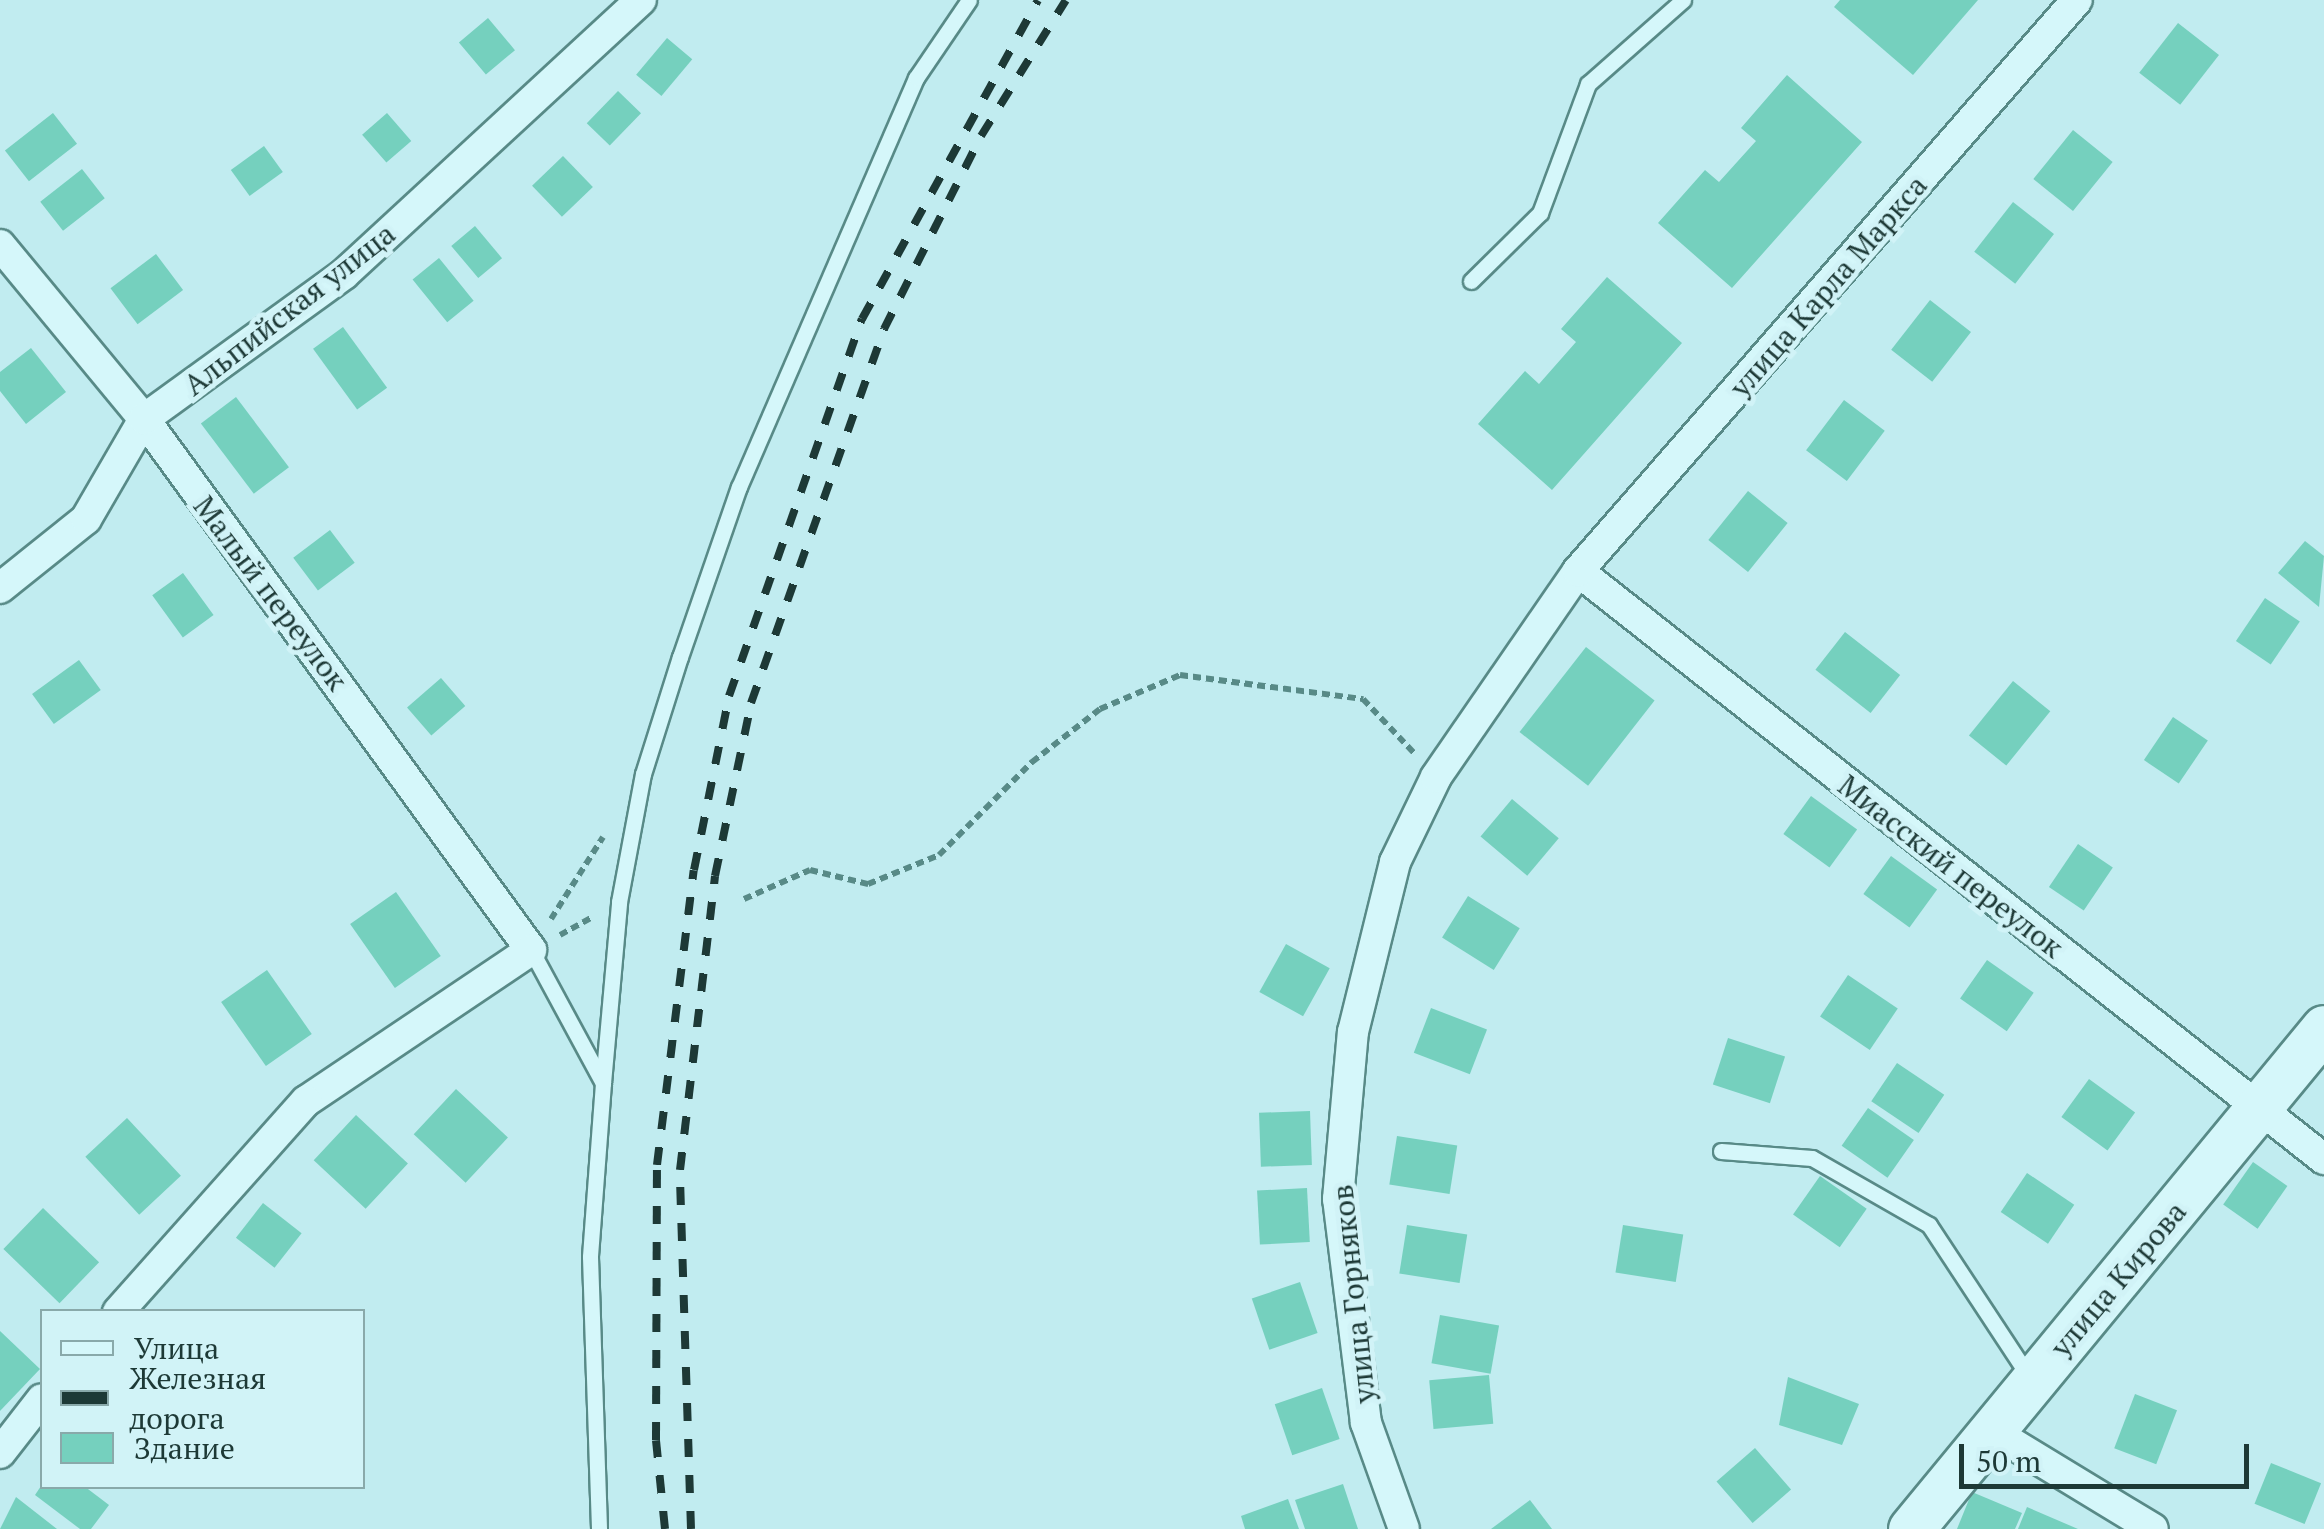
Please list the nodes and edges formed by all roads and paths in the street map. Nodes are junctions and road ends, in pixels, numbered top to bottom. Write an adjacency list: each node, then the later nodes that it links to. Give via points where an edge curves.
1 (640, 0): 7 (street, Альпийская улица, via 344,274)
2 (969, 0): 10 (lane, via 916,78 739,487)
3 (1683, 0): 6 (lane, via 1588,84 1540,212)
4 (2078, 0): 8 (street, улица Карла Маркса)
5 (0, 245): 7 (street, Малый переулок)
6 (1472, 281)
7 (144, 419): 9 (street, Альпийская улица, via 86,520); 13 (street, Малый переулок)
8 (1578, 571): 11 (street, улица Горняков); 16 (street, Миасский переулок)
9 (0, 588)
10 (643, 774): 13 (path); 15 (lane, via 619,902)
11 (1436, 777): 12 (path, via 1363,700 1180,676 1100,709 1032,762 939,856 868,884 810,870); 25 (street, улица Горняков, via 1396,862 1353,1032 1338,1199 1366,1424)
12 (744, 899)
13 (531, 950): 15 (lane); 19 (street, via 306,1102)
14 (2324, 1028): 16 (street, улица Кирова)
15 (603, 1083): 24 (lane, via 590,1257)
16 (2259, 1110): 18 (street, Миасский переулок); 20 (street, улица Кирова)
17 (1720, 1152): 20 (lane, via 1812,1158 1928,1225)
18 (2324, 1159)
19 (121, 1309)
20 (2033, 1382): 22 (street, улица Кирова)
21 (40, 1402): 23 (street)
22 (1992, 1431): 26 (street, улица Кирова); 27 (street)
23 (0, 1453)
24 (599, 1529)
25 (1404, 1529)
26 (1910, 1529)
27 (2153, 1529)

